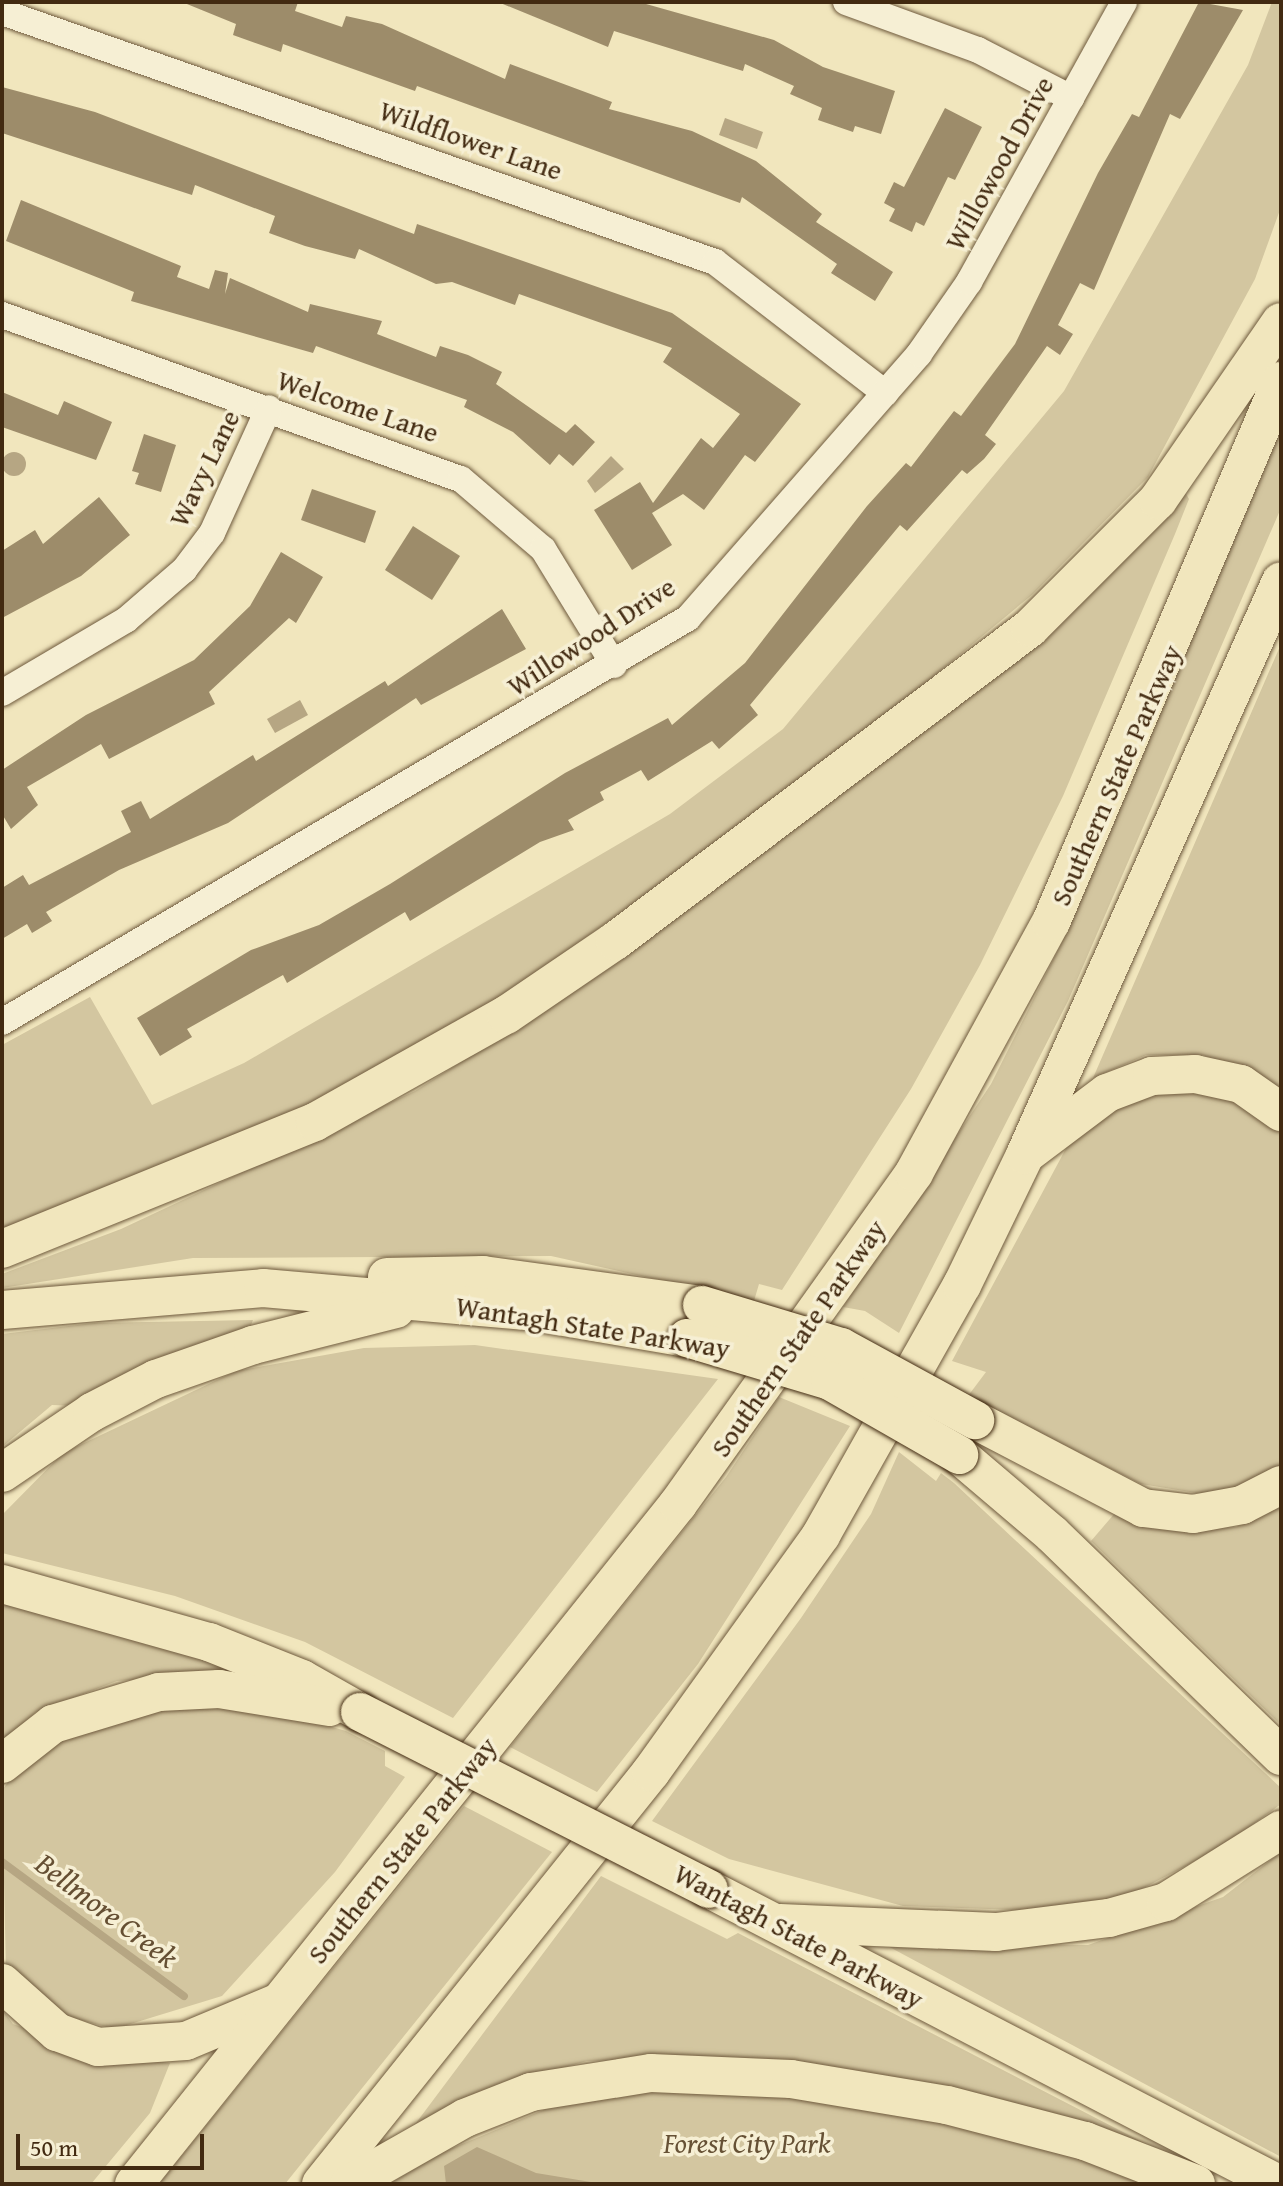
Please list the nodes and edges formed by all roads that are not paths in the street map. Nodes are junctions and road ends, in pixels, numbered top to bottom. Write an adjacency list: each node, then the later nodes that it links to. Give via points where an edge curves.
1 (846, 2): 4 (street, via 978,50)
2 (1124, 2): 4 (street, Willowood Drive)
3 (2, 12): 8 (street, Wildflower Lane, via 715,262)
4 (1071, 98): 8 (street, Willowood Drive, via 969,282)
5 (2, 315): 9 (street, Welcome Lane)
6 (1281, 322): 16 (highway, via 1158,500 1051,608 628,932 506,1015 315,1122)
7 (1281, 381): 30 (highway, Southern State Parkway, via 1058,908 914,1173 678,1504)
8 (885, 393): 11 (street, Willowood Drive, via 688,618)
9 (269, 408): 11 (street, Welcome Lane, via 423,462 485,493 543,549); 12 (street, Wavy Lane, via 212,533 184,570 126,620)
10 (1281, 581): 15 (highway)
11 (614, 665): 13 (street, Willowood Drive)
12 (2, 693)
13 (2, 1022)
14 (1281, 1112): 15 (highway, via 1241,1084 1195,1074 1152,1076 1107,1093)
15 (1025, 1155): 32 (highway, via 962,1285 803,1561 651,1772)
16 (2, 1249)
17 (263, 1288): 18 (highway, Wantagh State Parkway); 19 (highway, Wantagh State Parkway); 20 (highway, via 483,1275)
18 (426, 1301): 20 (highway, Wantagh State Parkway); 21 (highway, via 253,1345 156,1379 92,1412)
19 (2, 1310)
20 (695, 1321): 22 (highway, bridge, via 841,1347 1143,1508 1193,1514 1242,1505); 25 (highway, Wantagh State Parkway, bridge, via 830,1381 959,1455 1052,1534)
21 (2, 1473)
22 (1281, 1485)
23 (2, 1584): 24 (highway, Wantagh State Parkway, via 209,1642 302,1679)
24 (360, 1712): 26 (highway, via 219,1689 159,1692 53,1724); 28 (highway, Wantagh State Parkway, bridge)
25 (1281, 1756)
26 (2, 1764)
27 (1281, 1830): 28 (highway, via 1166,1902 1109,1918 1011,1930)
28 (770, 1923): 35 (highway, Wantagh State Parkway)
29 (2, 1983): 30 (highway, via 57,2032 98,2047 186,2041)
30 (283, 2000): 31 (highway, Southern State Parkway)
31 (134, 2184)
32 (321, 2184)
33 (349, 2184): 34 (highway, via 465,2118 531,2092 651,2073 791,2079 947,2105 1085,2141)
34 (1196, 2184)
35 (1278, 2184)

